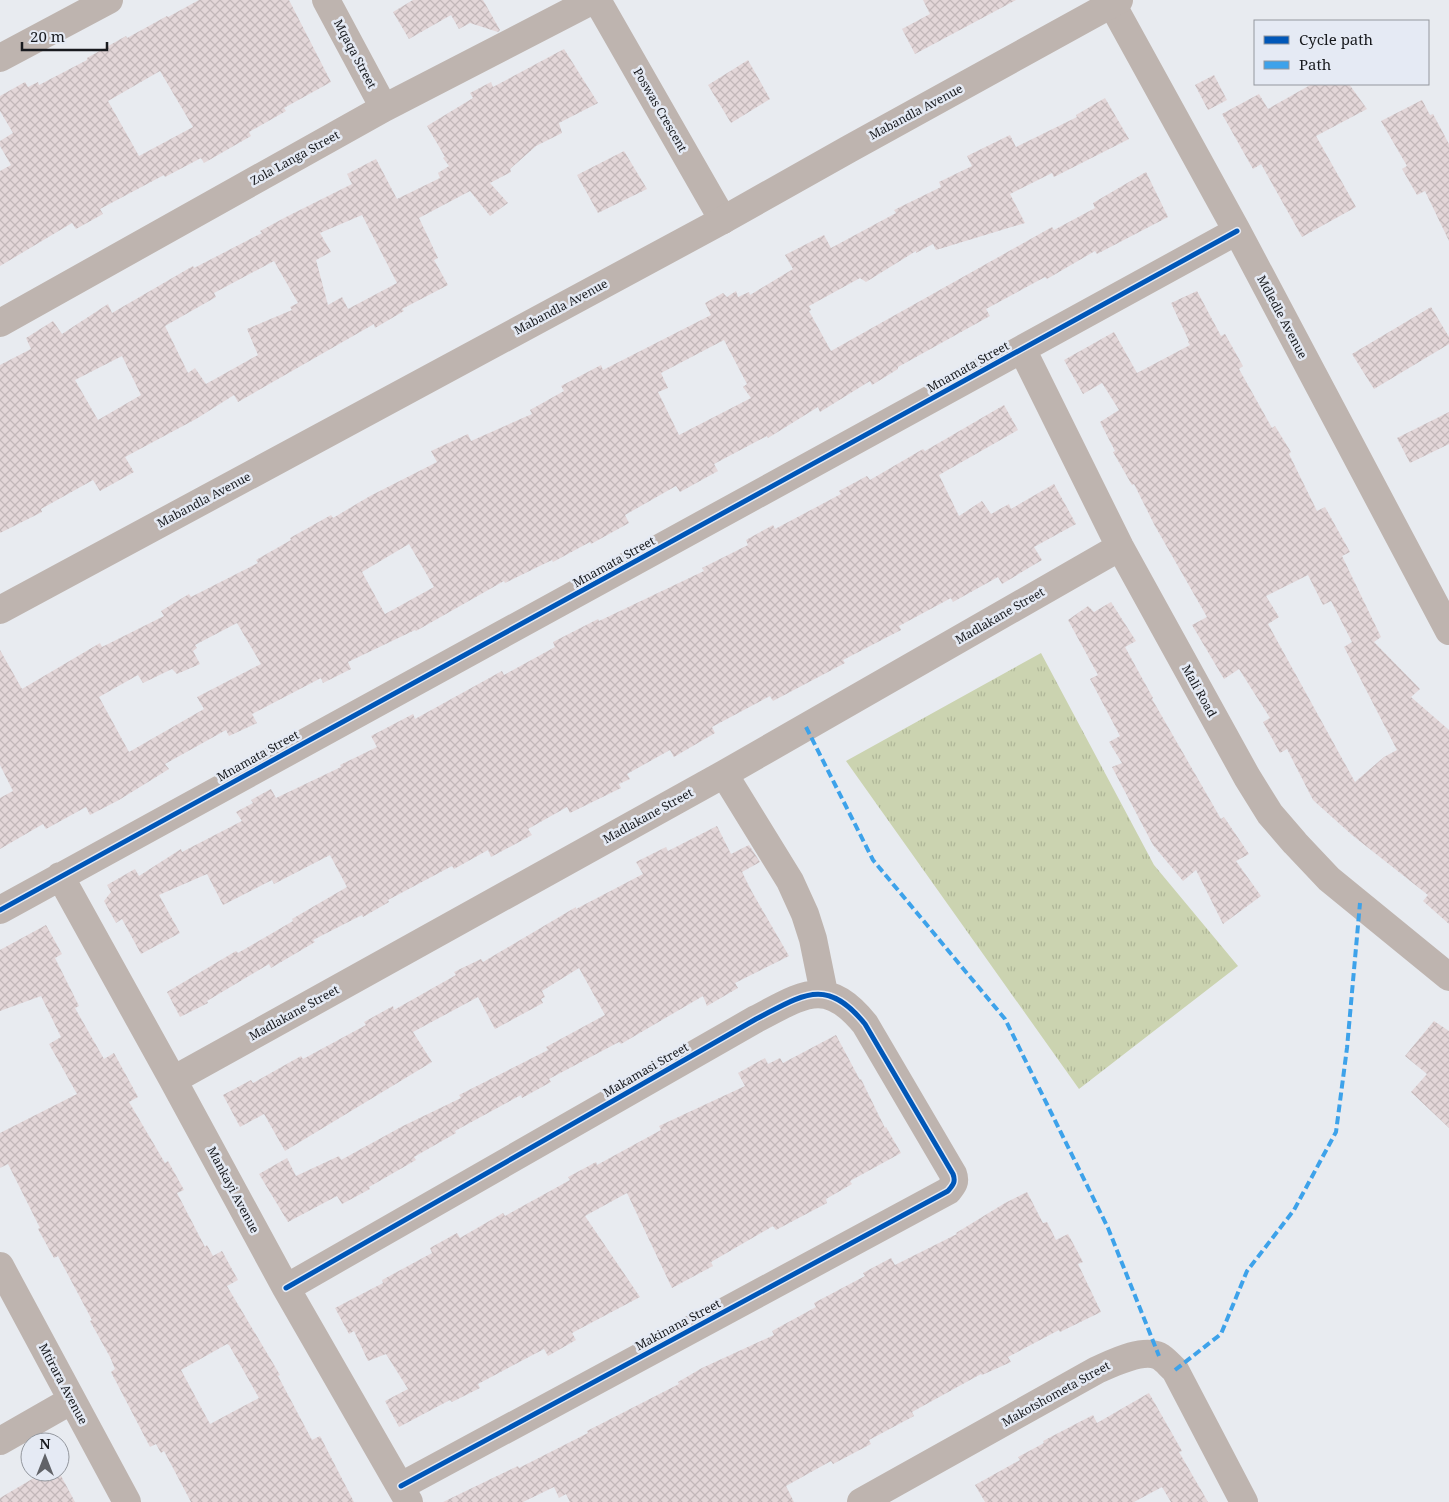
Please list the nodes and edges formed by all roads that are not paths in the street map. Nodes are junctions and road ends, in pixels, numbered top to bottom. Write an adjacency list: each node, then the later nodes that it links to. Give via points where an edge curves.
1 (109, 0): 6 (street)
2 (326, 0): 7 (street, Mqaqa Street)
3 (593, 0): 7 (street, Zola Langa Street)
4 (597, 0): 8 (street, Poswas Crescent)
5 (1115, 2): 8 (street, Mabandla Avenue); 9 (street, Mdledle Avenue)
6 (0, 58)
7 (384, 108): 10 (street, Zola Langa Street)
8 (723, 220): 14 (street, Mabandla Avenue)
9 (1236, 231): 11 (street, Mnamata Street); 13 (street, Mdledle Avenue)
10 (0, 322)
11 (1022, 349): 12 (street, Mali Road); 17 (street, Mnamata Street)
12 (1120, 547): 16 (street, Madlakane Street); 19 (street, Mali Road, via 1270,814 1329,879)
13 (1438, 587): 15 (street, Mdledle Avenue)
14 (0, 610)
15 (1449, 631)
16 (724, 774): 20 (street, via 790,881 813,939); 21 (street, Madlakane Street)
17 (60, 876): 18 (street, Mnamata Street); 21 (street, Mankayi Avenue)
18 (0, 910)
19 (1449, 977)
20 (824, 993): 23 (street, Makamasi Street, via 803,996 756,1019); 26 (street, Makinana Street, via 853,1009 865,1024 953,1174 953,1186)
21 (173, 1080): 23 (street, Mankayi Avenue)
22 (0, 1266): 24 (street, Mtirara Avenue)
23 (286, 1288): 26 (street, Mankayi Avenue)
24 (72, 1400): 25 (street); 27 (street, Mtirara Avenue)
25 (0, 1441)
26 (405, 1494)
27 (127, 1502)
28 (861, 1502): 29 (street, Makotshometa Street, via 1097,1370 1120,1359 1139,1355 1159,1356 1175,1370)
29 (1244, 1502)

